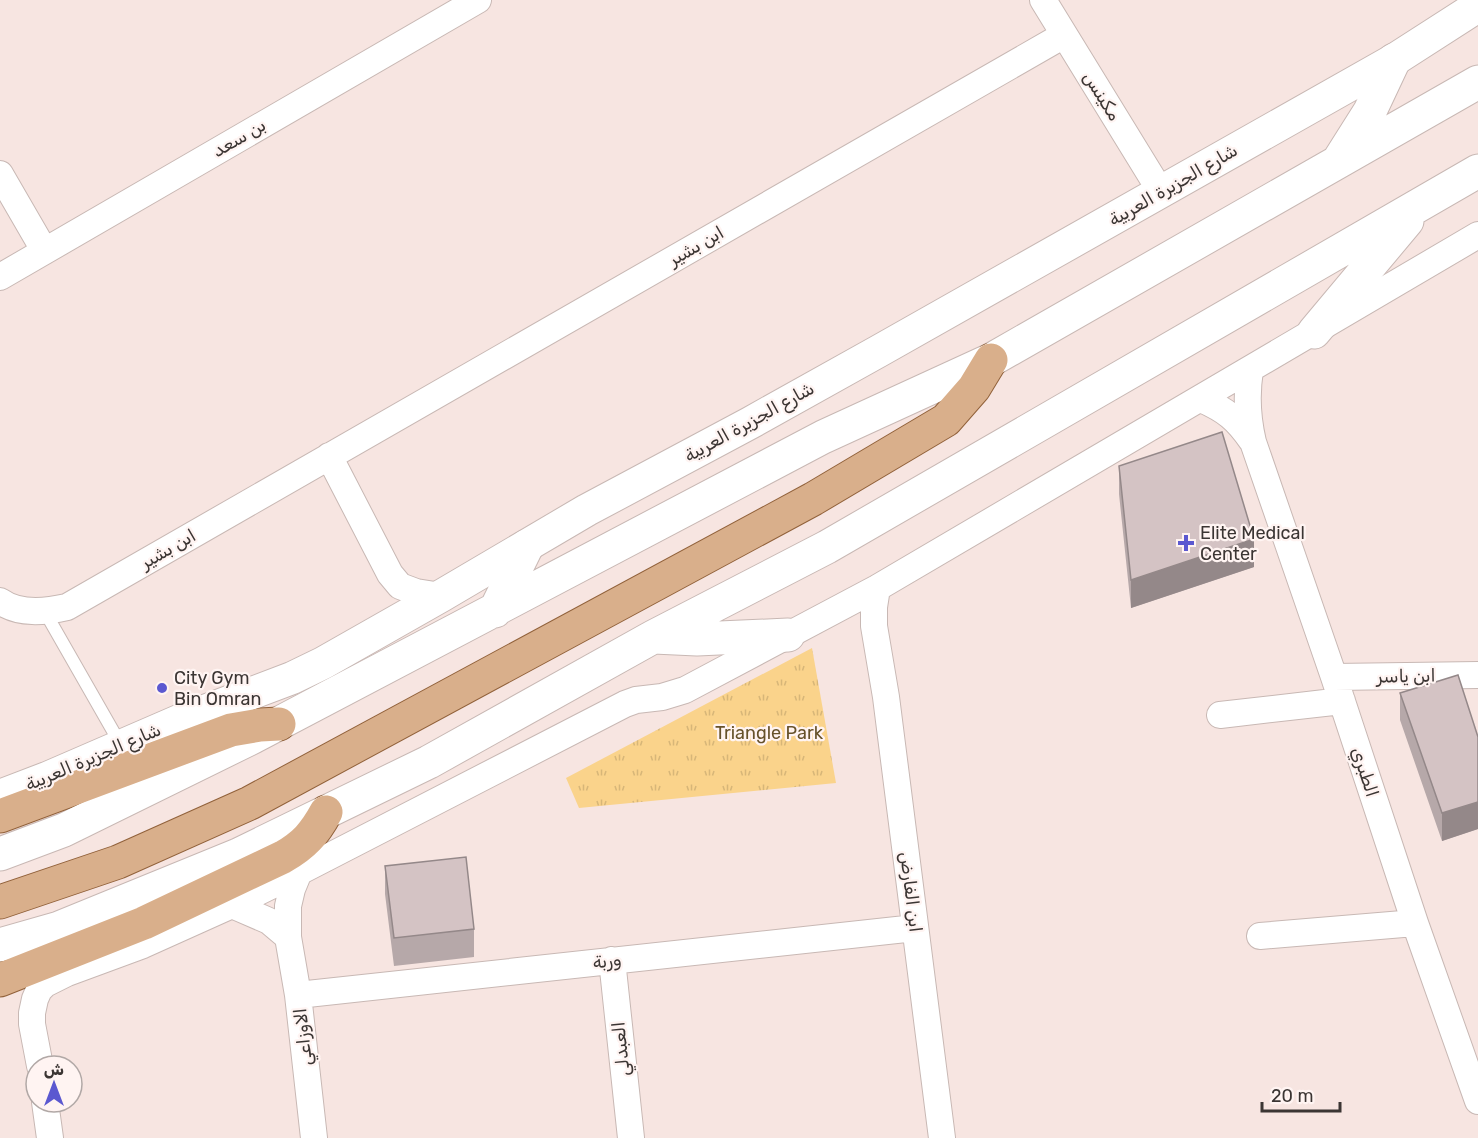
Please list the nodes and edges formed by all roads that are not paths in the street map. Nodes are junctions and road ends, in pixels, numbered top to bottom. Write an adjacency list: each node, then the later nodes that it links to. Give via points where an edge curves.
1 (478, 0): 14 (street, بن سعد)
2 (1043, 0): 5 (street, مكينس)
3 (1478, 6): 4 (street, شارع الجزيرة العربية)
4 (1445, 15): 6 (street, شارع الجزيرة العربية)
5 (1064, 35): 11 (street, مكينس); 21 (street, ابن بشير)
6 (1394, 60): 8 (main road, via 1370,111); 11 (street, شارع الجزيرة العربية)
7 (1478, 82): 8 (main road)
8 (1336, 164): 17 (main road)
9 (1478, 171): 12 (main road)
10 (0, 174): 14 (street)
11 (1161, 192): 22 (street, شارع الجزيرة العربية)
12 (1423, 202): 16 (main road); 30 (main road, via 826,547)
13 (1478, 235): 16 (street)
14 (44, 250): 15 (street, بن سعد)
15 (0, 277)
16 (1314, 332): 18 (street)
17 (991, 360): 26 (main road, via 823,437); 43 (main road, via 974,388 946,420 813,499 250,803 118,862)
18 (1250, 370): 19 (street); 20 (street, الطبري, via 1247,406)
19 (1201, 399): 20 (street, الطبري, via 1231,415); 23 (street)
20 (1252, 442): 33 (street, الطبري)
21 (329, 456): 24 (street, via 390,574 400,586); 27 (street, ابن بشير, via 67,607)
22 (527, 546): 24 (street, شارع الجزيرة العربية); 26 (main road)
23 (877, 588): 28 (street); 31 (street, ابن الفارض, via 874,626)
24 (441, 596): 37 (street, شارع الجزيرة العربية, via 292,678)
25 (0, 601): 27 (street, ابن بشير, via 22,610)
26 (495, 611): 36 (main road)
27 (45, 612): 37 (lane)
28 (828, 614): 29 (street); 31 (street, via 856,624)
29 (788, 635): 30 (main road); 42 (street, via 685,690 625,704)
30 (653, 637): 39 (main road, via 429,762)
31 (878, 645): 46 (street, ابن الفارض)
32 (1478, 675): 33 (street, ابن ياسر)
33 (1334, 677): 34 (street, الطبري)
34 (1342, 701): 35 (street); 45 (street, الطبري)
35 (1220, 715)
36 (279, 724): 40 (main road, via 231,730); 41 (main road, via 64,830)
37 (121, 745): 38 (street, شارع الجزيرة العربية)
38 (0, 796)
39 (326, 812): 49 (main road, via 238,855 58,927); 51 (main road, via 309,839 283,857 144,923)
40 (0, 816)
41 (0, 854)
42 (299, 872): 44 (street); 48 (street, الاوزاعي, via 288,906)
43 (0, 902)
44 (232, 905): 48 (street, via 269,921); 53 (street, via 45,984 35,999 32,1024)
45 (1415, 923): 47 (street); 54 (street, الطبري)
46 (915, 928): 50 (street, وربة); 59 (street, ابن الفارض)
47 (1260, 936)
48 (288, 937): 52 (street, الاوزاعي)
49 (0, 945)
50 (612, 960): 52 (street, وربة); 58 (street, العبدلي)
51 (0, 980)
52 (298, 995): 57 (street, الاوزاعي)
53 (38, 1054)
54 (1477, 1095)
55 (47, 1114): 56 (street)
56 (50, 1138)
57 (314, 1138)
58 (631, 1138)
59 (942, 1138)

